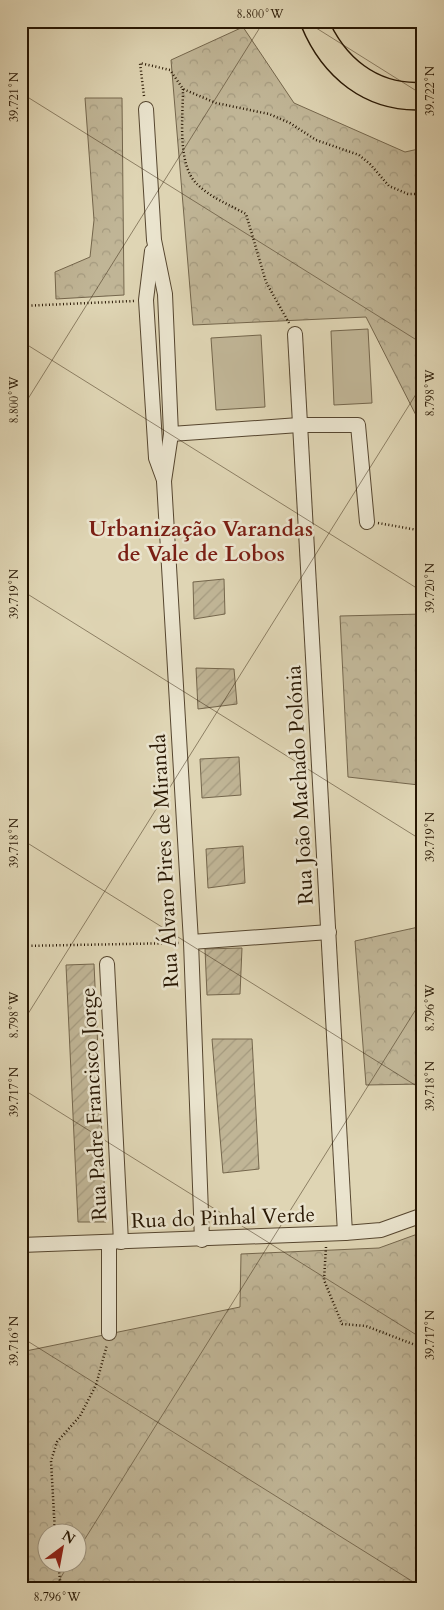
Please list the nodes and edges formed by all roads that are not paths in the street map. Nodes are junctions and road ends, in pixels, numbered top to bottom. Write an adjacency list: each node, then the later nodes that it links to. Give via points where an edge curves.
1 (314, 21): 4 (highway, via 334,57 353,76 387,92)
2 (332, 21): 3 (highway, via 352,54 373,70 394,78)
3 (423, 80)
4 (423, 96)
5 (146, 109): 6 (street, Rua Álvaro Pires de Miranda)
6 (154, 240): 9 (street, Rua Álvaro Pires de Miranda, via 165,294); 10 (street, Rua Álvaro Pires de Miranda, via 146,300 156,458)
7 (295, 334): 8 (street, Rua João Machado Polónia)
8 (299, 425): 9 (street); 11 (street, via 358,425); 12 (street, Rua João Machado Polónia)
9 (171, 434): 10 (street, Rua Álvaro Pires de Miranda)
10 (164, 481): 13 (street, Rua Álvaro Pires de Miranda)
11 (367, 522)
12 (328, 932): 13 (street); 16 (street, Rua João Machado Polónia)
13 (190, 942): 17 (street, Rua Álvaro Pires de Miranda)
14 (107, 964): 18 (street, Rua Padre Francisco Jorge)
15 (423, 1215): 16 (street, Rua do Pinhal Verde, via 381,1230)
16 (345, 1233): 17 (street, Rua do Pinhal Verde)
17 (202, 1240): 18 (street, Rua do Pinhal Verde)
18 (115, 1242): 19 (street, Rua do Pinhal Verde); 20 (street, Rua Padre Francisco Jorge)
19 (21, 1245)
20 (109, 1333)

